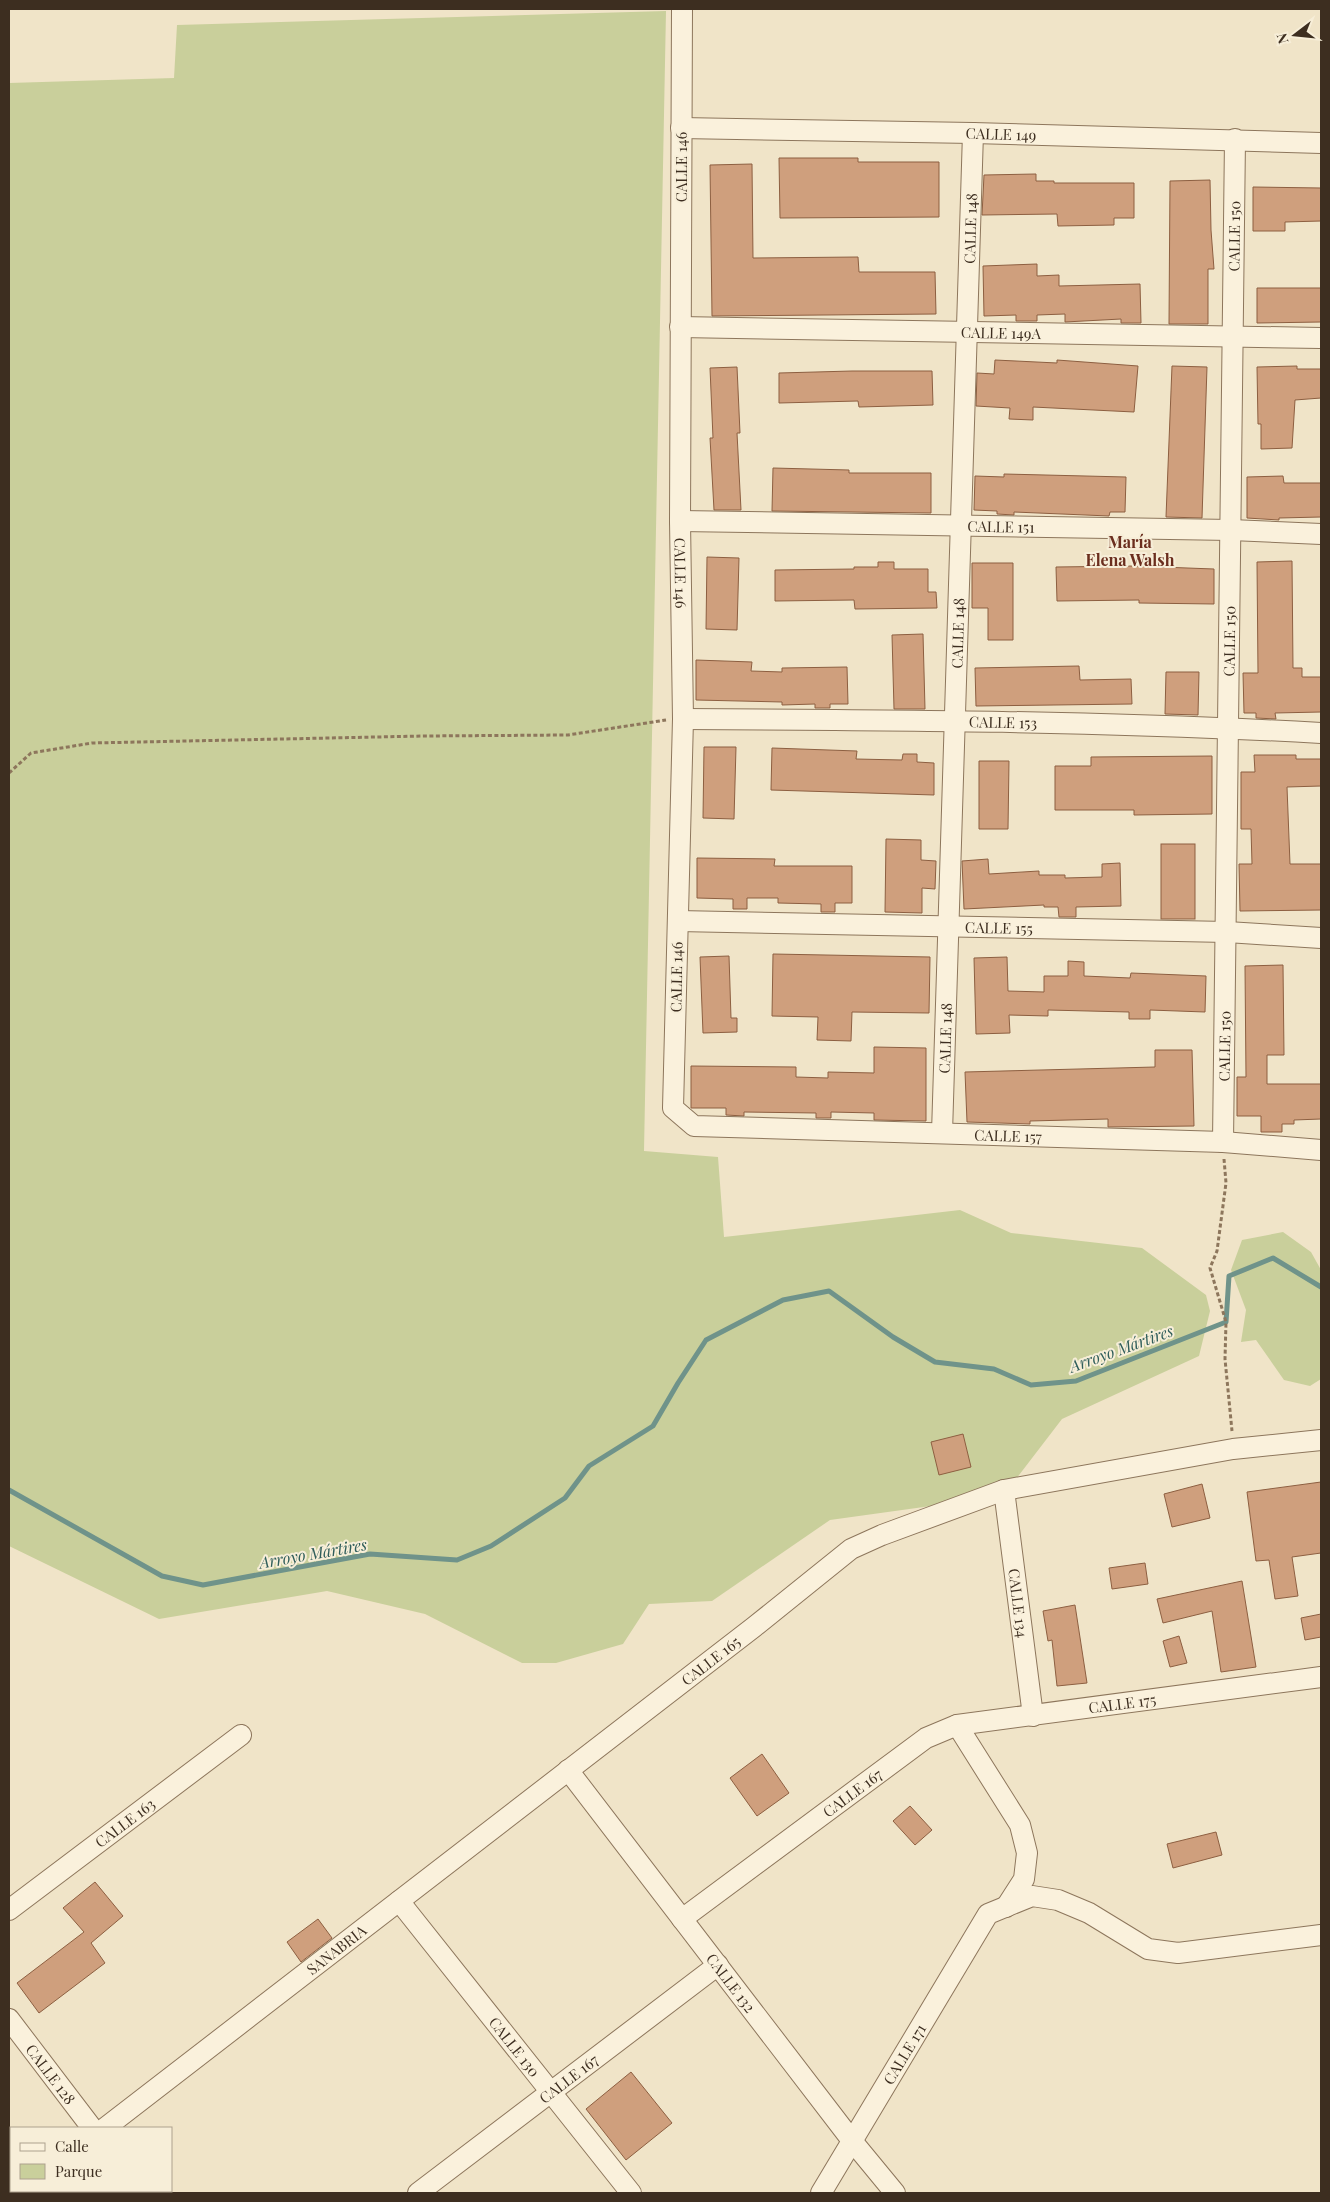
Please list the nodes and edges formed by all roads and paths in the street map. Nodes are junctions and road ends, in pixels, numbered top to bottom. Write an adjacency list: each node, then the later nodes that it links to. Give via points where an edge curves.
1 (682, 9): 2 (street, CALLE 146)
2 (681, 128): 3 (street, CALLE 149); 6 (street, CALLE 146)
3 (973, 133): 4 (street, CALLE 149); 7 (street, CALLE 148)
4 (1235, 139): 5 (street, CALLE 149); 8 (street, CALLE 150)
5 (1321, 143)
6 (680, 327): 7 (street, CALLE 149A); 10 (street, CALLE 146)
7 (966, 331): 8 (street, CALLE 149A); 11 (street, CALLE 148)
8 (1233, 336): 9 (street, CALLE 149A); 12 (street, CALLE 150)
9 (1321, 338)
10 (680, 521): 11 (street, CALLE 151); 14 (street, CALLE 146)
11 (960, 525): 12 (street, CALLE 151); 15 (street, CALLE 148)
12 (1230, 530): 13 (street, CALLE 151); 16 (street, CALLE 150)
13 (1321, 534)
14 (684, 719): 15 (street, CALLE 153); 18 (path, via 568,735 92,743 31,753); 19 (street, CALLE 146)
15 (954, 720): 16 (street, CALLE 153); 20 (street, CALLE 148)
16 (1229, 728): 17 (street, CALLE 153); 21 (street, CALLE 150)
17 (1321, 733)
18 (9, 773)
19 (678, 921): 20 (street, CALLE 155); 23 (street, CALLE 146, via 673,1108)
20 (948, 928): 21 (street, CALLE 155); 24 (street, CALLE 148)
21 (1226, 932): 22 (street, CALLE 155); 25 (street, CALLE 150)
22 (1321, 938)
23 (694, 1126): 24 (street, CALLE 157)
24 (942, 1133): 25 (street, CALLE 157)
25 (1223, 1142): 26 (street, CALLE 157); 28 (path, via 1226,1183 1218,1251 1210,1268 1226,1322 1225,1359)
26 (1321, 1150)
27 (1321, 1440): 28 (street, CALLE 165)
28 (1233, 1449): 29 (street, CALLE 165)
29 (1004, 1490): 31 (street, CALLE 134); 35 (street, CALLE 165, via 851,1549)
30 (1321, 1677): 31 (street, CALLE 175)
31 (1033, 1716): 32 (street, CALLE 175)
32 (957, 1724): 34 (street, CALLE 175); 38 (street, via 1020,1825 1028,1853 1024,1879)
33 (241, 1735): 37 (street, CALLE 163)
34 (926, 1738): 39 (street, CALLE 167)
35 (568, 1770): 36 (street, SANABRIA); 39 (street, CALLE 132)
36 (399, 1901): 43 (street, CALLE 130); 45 (street, SANABRIA)
37 (9, 1910)
38 (997, 1911): 40 (street, via 1032,1896 1058,1900 1089,1914 1148,1949 1178,1953); 46 (street, CALLE 171)
39 (682, 1919): 41 (street, CALLE 132)
40 (1321, 1935)
41 (718, 1965): 43 (street, CALLE 167); 46 (street, CALLE 132)
42 (9, 2019): 44 (street, CALLE 128)
43 (551, 2091): 47 (street, CALLE 167); 48 (street, CALLE 130)
44 (91, 2127)
45 (106, 2127)
46 (852, 2142): 49 (street, CALLE 171); 50 (street, CALLE 132)
47 (418, 2193)
48 (631, 2193)
49 (821, 2193)
50 (895, 2193)

